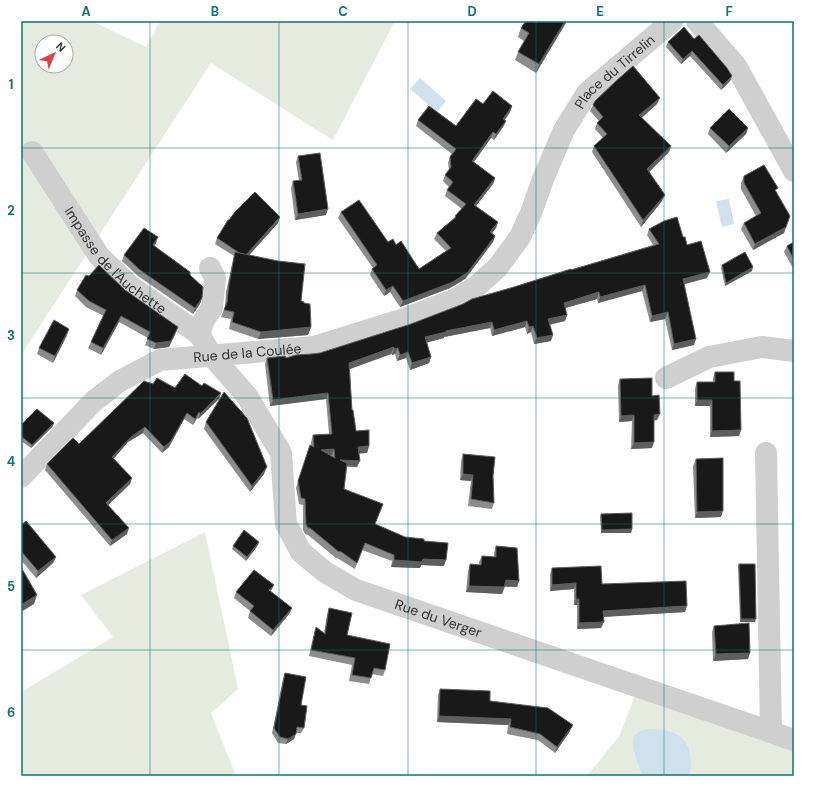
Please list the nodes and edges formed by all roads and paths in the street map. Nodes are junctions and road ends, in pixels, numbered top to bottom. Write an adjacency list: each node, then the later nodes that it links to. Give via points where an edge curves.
1 (672, 21): 5 (street, Place du Tirrelin, via 587,93 564,130 520,237)
2 (697, 21): 4 (street, via 736,66)
3 (32, 152): 7 (street, Impasse de l'Auchette, via 99,256 130,286)
4 (794, 171)
5 (498, 267): 9 (street, Rue de la Coulée, via 477,286 456,299 329,343 314,347)
6 (210, 268): 7 (street, via 215,278 212,308)
7 (199, 334): 9 (street, Impasse de l'Auchette)
8 (794, 351): 10 (street, via 762,347 710,357)
9 (212, 356): 12 (street, Rue de la Coulée, via 160,360 120,381 94,401); 13 (street, Rue du Verger, via 247,396 281,453 286,524 301,552 325,572 356,590)
10 (666, 378)
11 (766, 453): 13 (street)
12 (21, 476)
13 (771, 732): 14 (street, Rue du Verger)
14 (794, 740)

